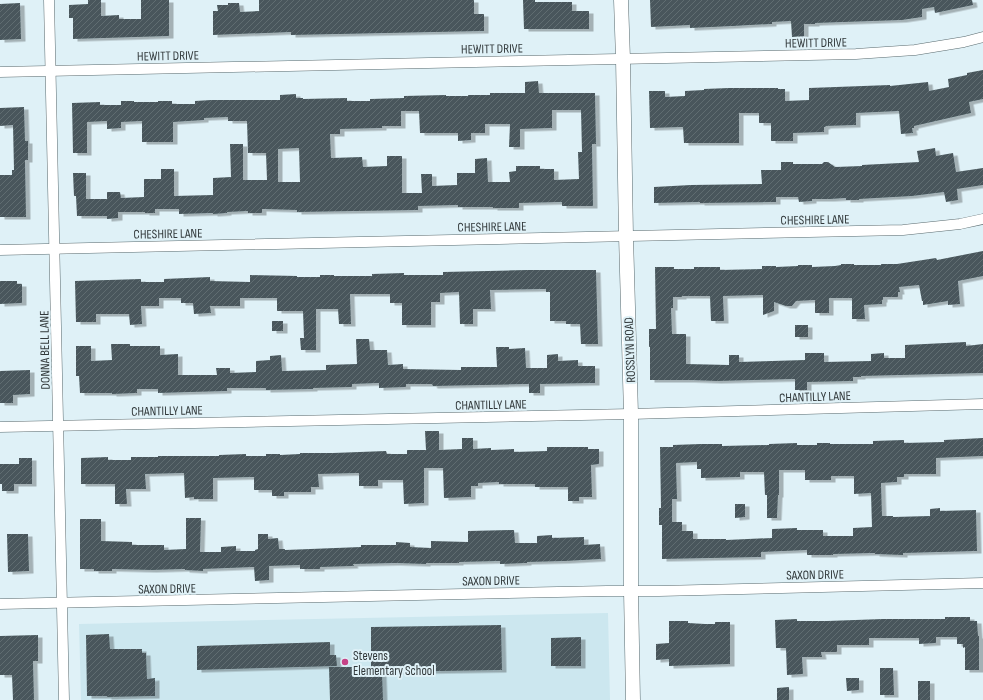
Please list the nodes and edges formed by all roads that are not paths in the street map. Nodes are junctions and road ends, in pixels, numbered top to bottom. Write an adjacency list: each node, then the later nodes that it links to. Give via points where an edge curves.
1 (49, 0): 5 (street, DONNA BELL LANE)
2 (621, 0): 4 (street, ROSSLYN ROAD)
3 (983, 37): 4 (street, HEWITT DRIVE, via 915,50 856,54)
4 (623, 59): 5 (street, HEWITT DRIVE); 8 (street, ROSSLYN ROAD)
5 (50, 71): 6 (street, HEWITT DRIVE); 9 (street, DONNA BELL LANE)
6 (0, 72)
7 (983, 219): 8 (street, CHESHIRE LANE, via 903,230)
8 (626, 236): 9 (street, CHESHIRE LANE); 12 (street, ROSSLYN ROAD)
9 (54, 248): 10 (street, CHESHIRE LANE); 13 (street, DONNA BELL LANE)
10 (0, 250)
11 (983, 404): 12 (street, CHANTILLY LANE)
12 (631, 414): 13 (street, CHANTILLY LANE); 16 (street, ROSSLYN ROAD)
13 (58, 426): 14 (street, CHANTILLY LANE); 17 (street, DONNA BELL LANE)
14 (0, 427)
15 (983, 583): 16 (street, SAXON DRIVE)
16 (631, 590): 17 (street, SAXON DRIVE); 20 (street, ROSSLYN ROAD)
17 (62, 603): 18 (street, SAXON DRIVE); 19 (street, DONNA BELL LANE)
18 (0, 604)
19 (64, 700)
20 (633, 700)

